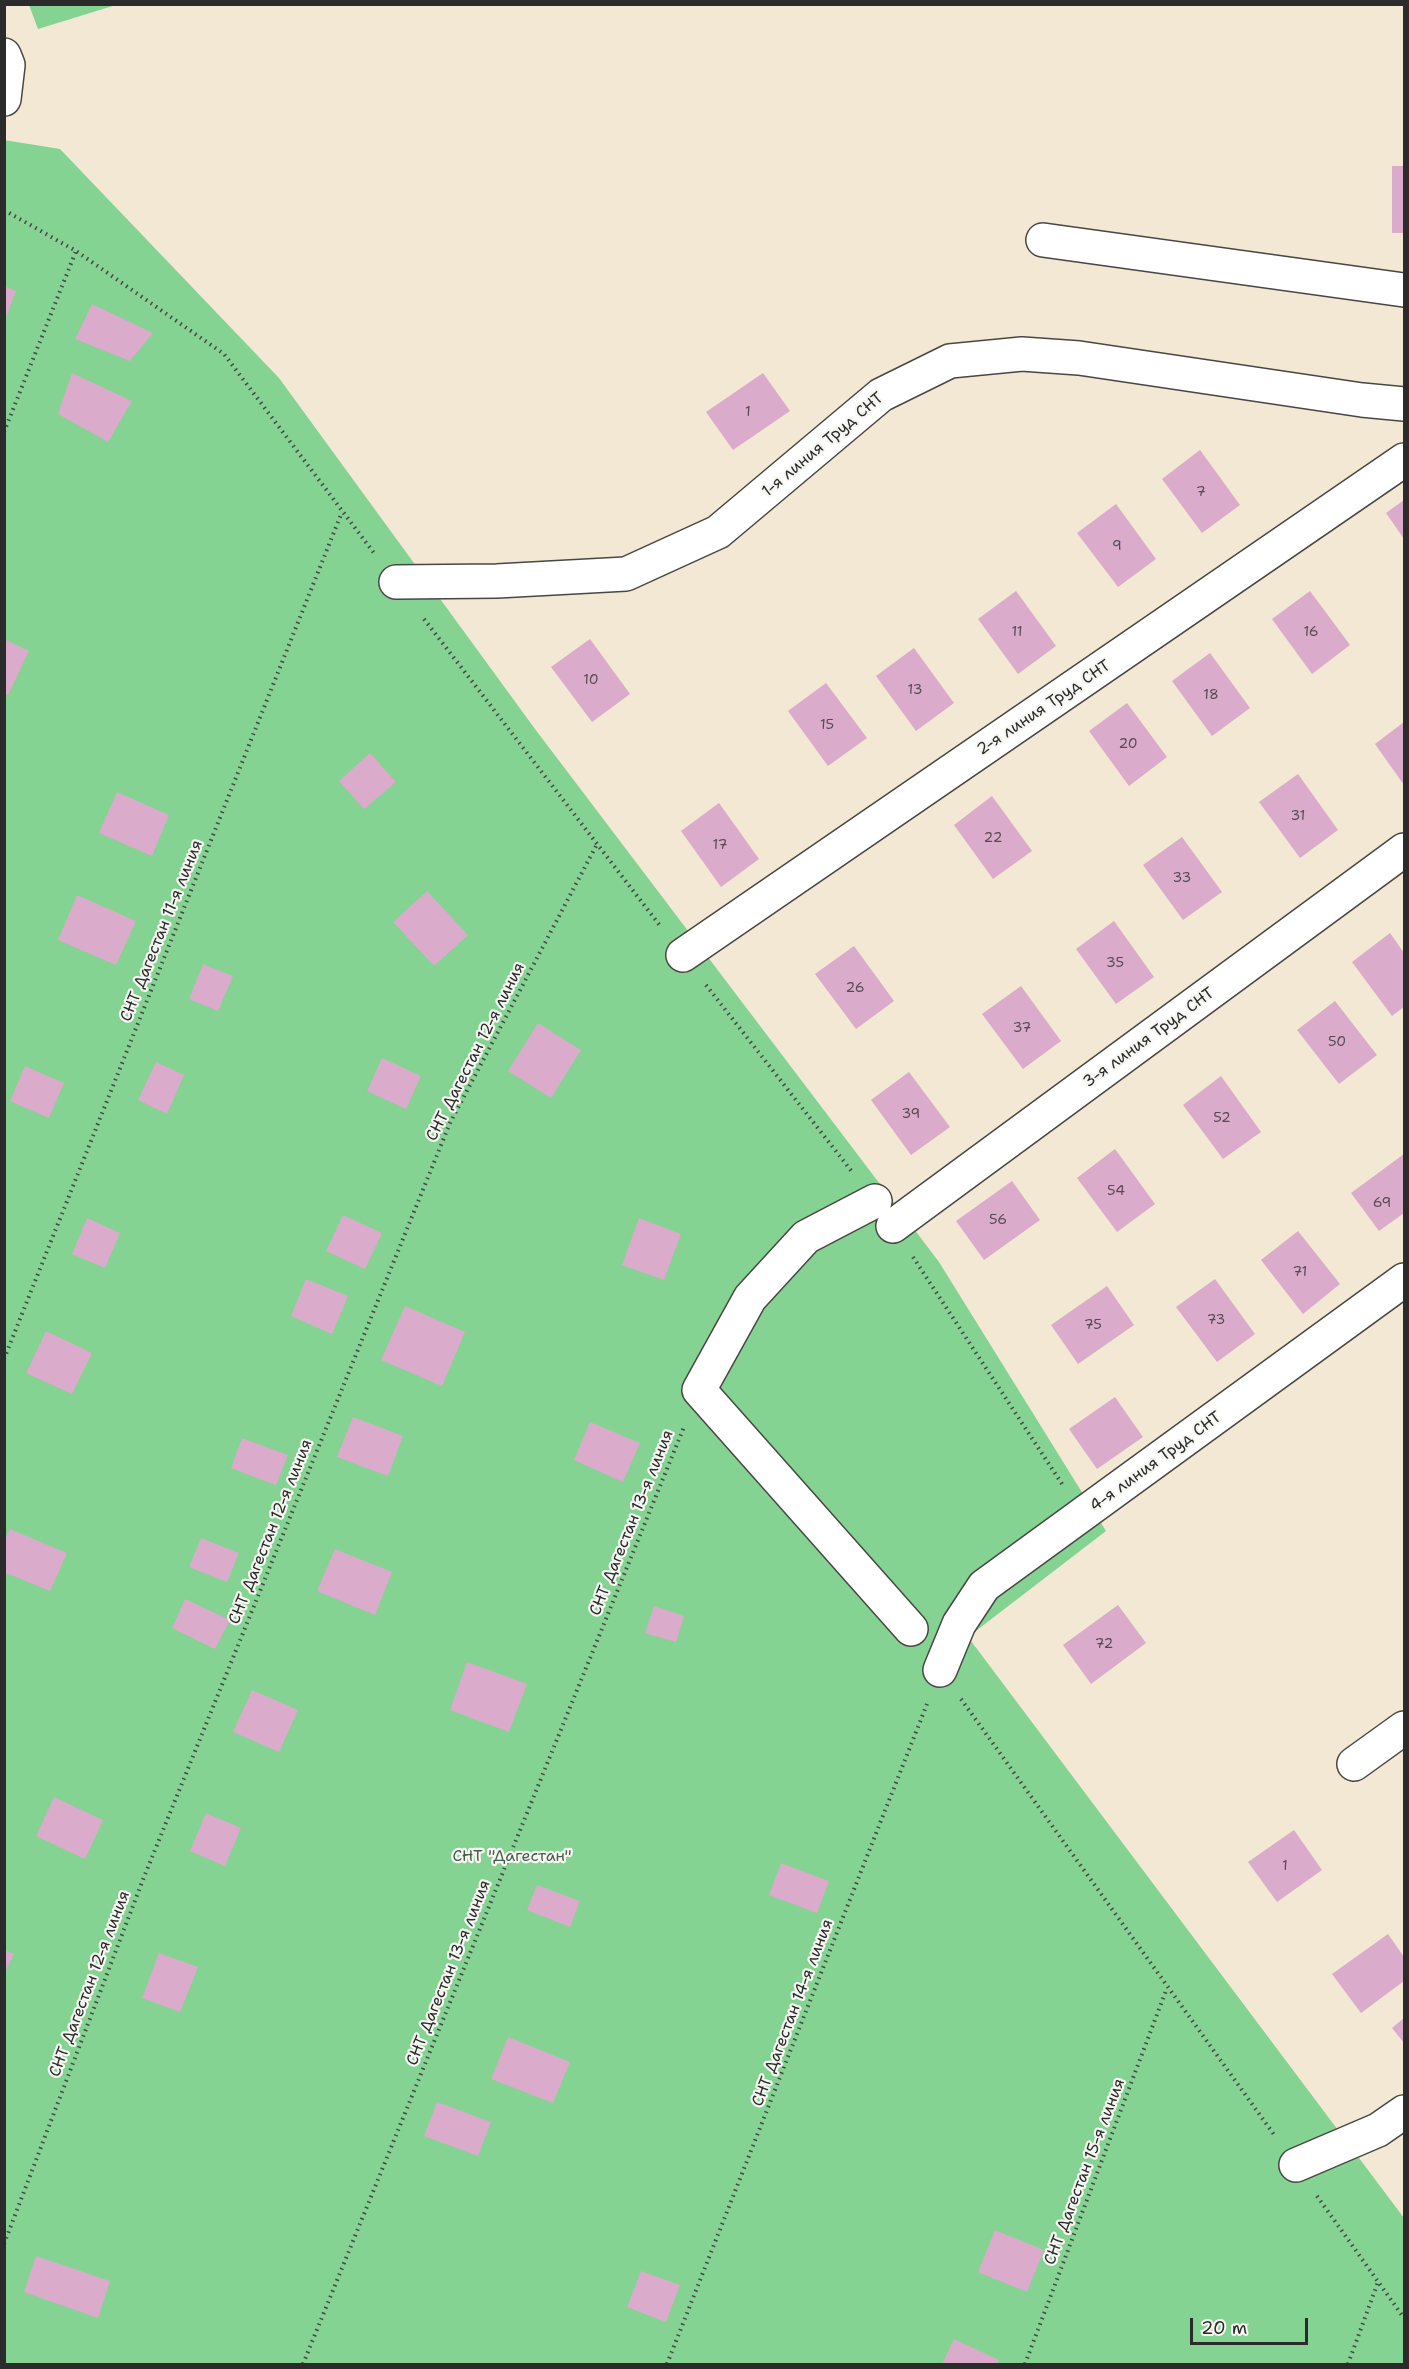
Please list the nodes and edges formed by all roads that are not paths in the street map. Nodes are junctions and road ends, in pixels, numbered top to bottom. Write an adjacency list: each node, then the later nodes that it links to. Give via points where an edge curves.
1 (4, 55): 2 (street, via 8,65)
2 (4, 99)
3 (1043, 240): 4 (street)
4 (1404, 290)
5 (1404, 404): 7 (street, 1-я линия Труд СНТ, via 1079,358 1022,354 950,361 881,395 718,532 626,574)
6 (1404, 460): 9 (street, 2-я линия Труд СНТ)
7 (396, 582)
8 (1404, 850): 11 (street, 3-я линия Труд СНТ, via 884,1213 806,1237 750,1298 699,1390)
9 (683, 955)
10 (1404, 1280): 12 (street, 4-я линия Труд СНТ, via 984,1586 959,1624)
11 (911, 1629)
12 (940, 1670)
13 (1404, 1728): 14 (street)
14 (1354, 1764)
15 (1404, 2112): 16 (street, via 1378,2130)
16 (1296, 2165)

